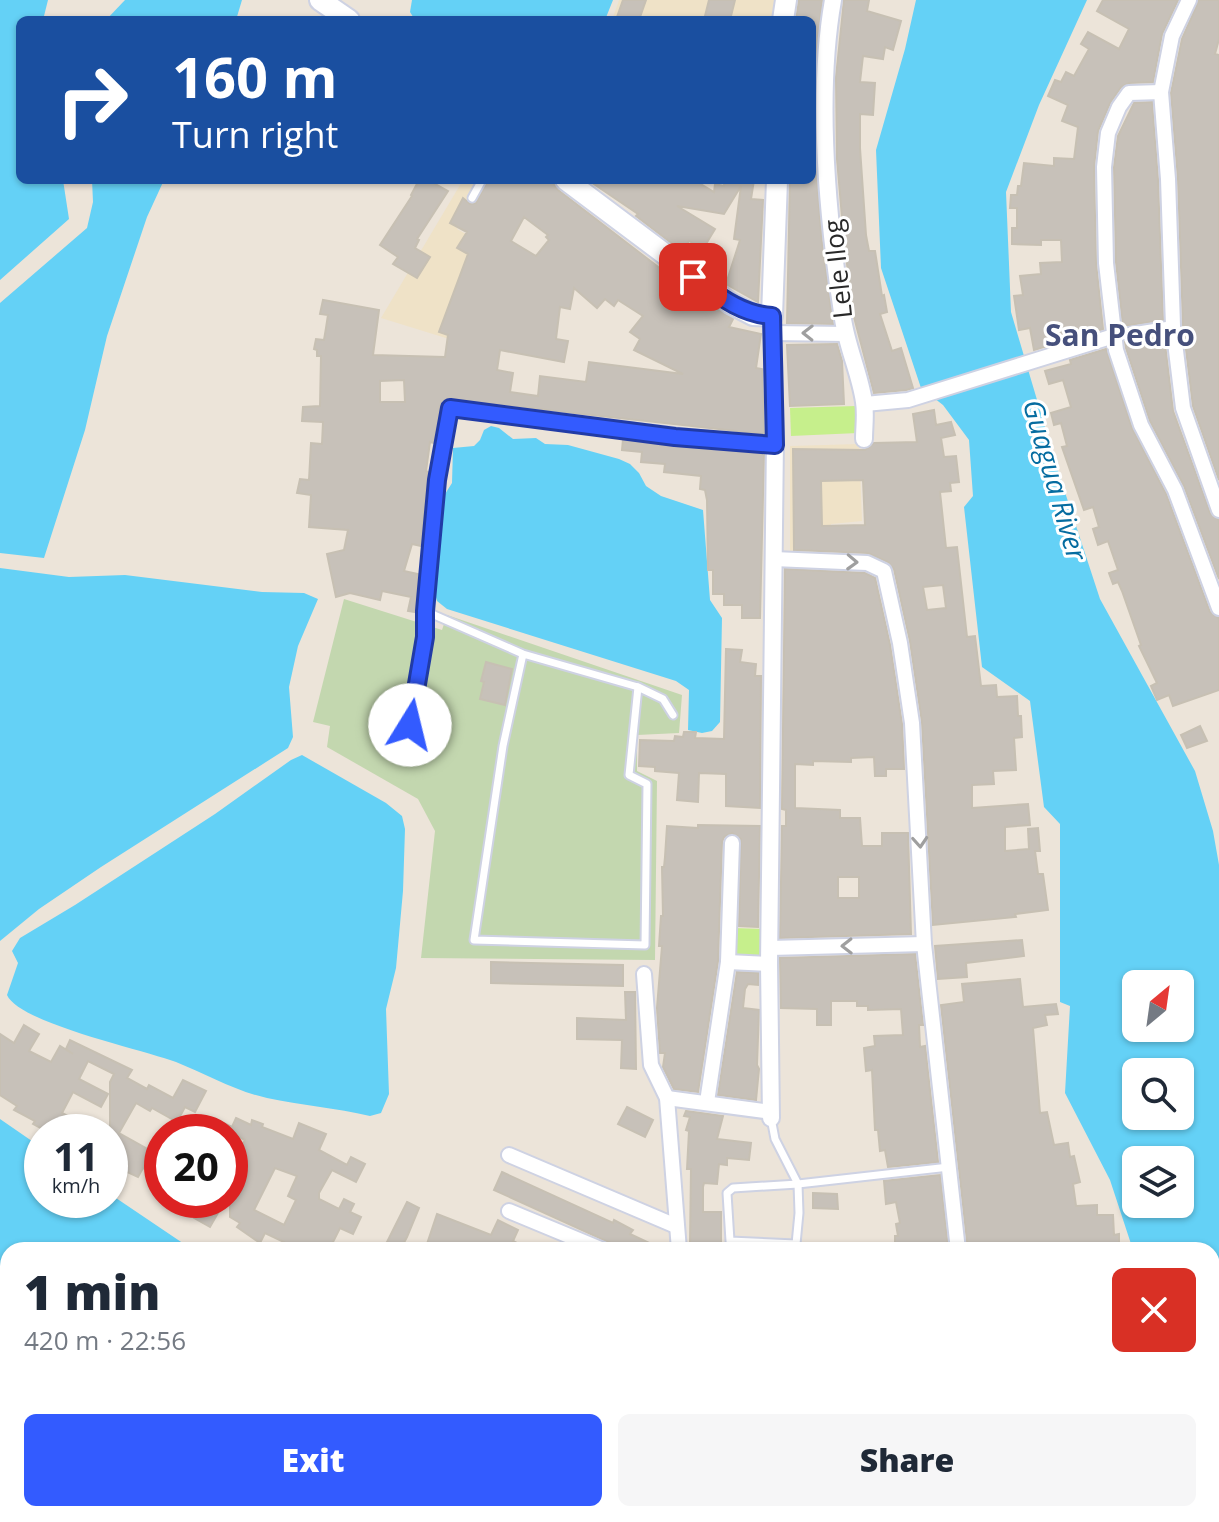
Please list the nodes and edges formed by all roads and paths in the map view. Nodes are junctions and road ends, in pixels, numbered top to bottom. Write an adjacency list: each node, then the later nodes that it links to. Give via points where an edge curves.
1 (320, 0): 4 (main road)
2 (833, 0): 12 (street, Lele Ilog, via 826,110)
3 (1189, 0): 5 (street, via 1172,36)
4 (343, 16)
5 (1161, 92): 11 (street); 13 (street, via 1129,93 1108,133 1103,200)
6 (480, 184): 9 (lane)
7 (571, 184): 10 (main road, via 730,303)
8 (777, 184): 10 (main road)
9 (472, 198)
10 (772, 324): 12 (street, one-way to 10); 16 (street)
11 (1173, 326): 13 (street); 17 (street, via 1183,408)
12 (845, 334): 14 (street, Lele Ilog)
13 (1117, 335): 14 (street, via 923,396); 19 (street, via 1116,350 1141,425 1175,490)
14 (865, 404): 15 (street, Lele Ilog)
15 (864, 439)
16 (775, 445): 18 (street); 20 (street, via 450,408 437,480)
17 (1219, 510)
18 (774, 559): 26 (street, one-way to 26, via 867,563 884,571 912,723); 27 (street)
19 (1219, 608)
20 (425, 611): 21 (lane); 24 (lane)
21 (523, 654): 22 (lane); 22 (lane, via 503,746 474,940 645,945 647,784 629,775)
22 (638, 687): 23 (lane, via 663,699)
23 (673, 715)
24 (410, 725)
25 (732, 843): 28 (street)
26 (924, 944): 27 (street, one-way to 27); 34 (street)
27 (770, 956): 28 (street); 32 (street)
28 (728, 962): 31 (street)
29 (644, 974): 30 (street, via 651,1065)
30 (667, 1098): 31 (street); 37 (street)
31 (707, 1102): 32 (street)
32 (771, 1115): 35 (lane, via 775,1139)
33 (509, 1155): 37 (street)
34 (949, 1167): 35 (lane); 42 (street)
35 (798, 1184): 40 (lane, via 733,1188 727,1193 730,1241); 41 (lane)
36 (509, 1211): 38 (street)
37 (676, 1226): 39 (street)
38 (584, 1242)
39 (678, 1242)
40 (752, 1242)
41 (796, 1242)
42 (957, 1242)

